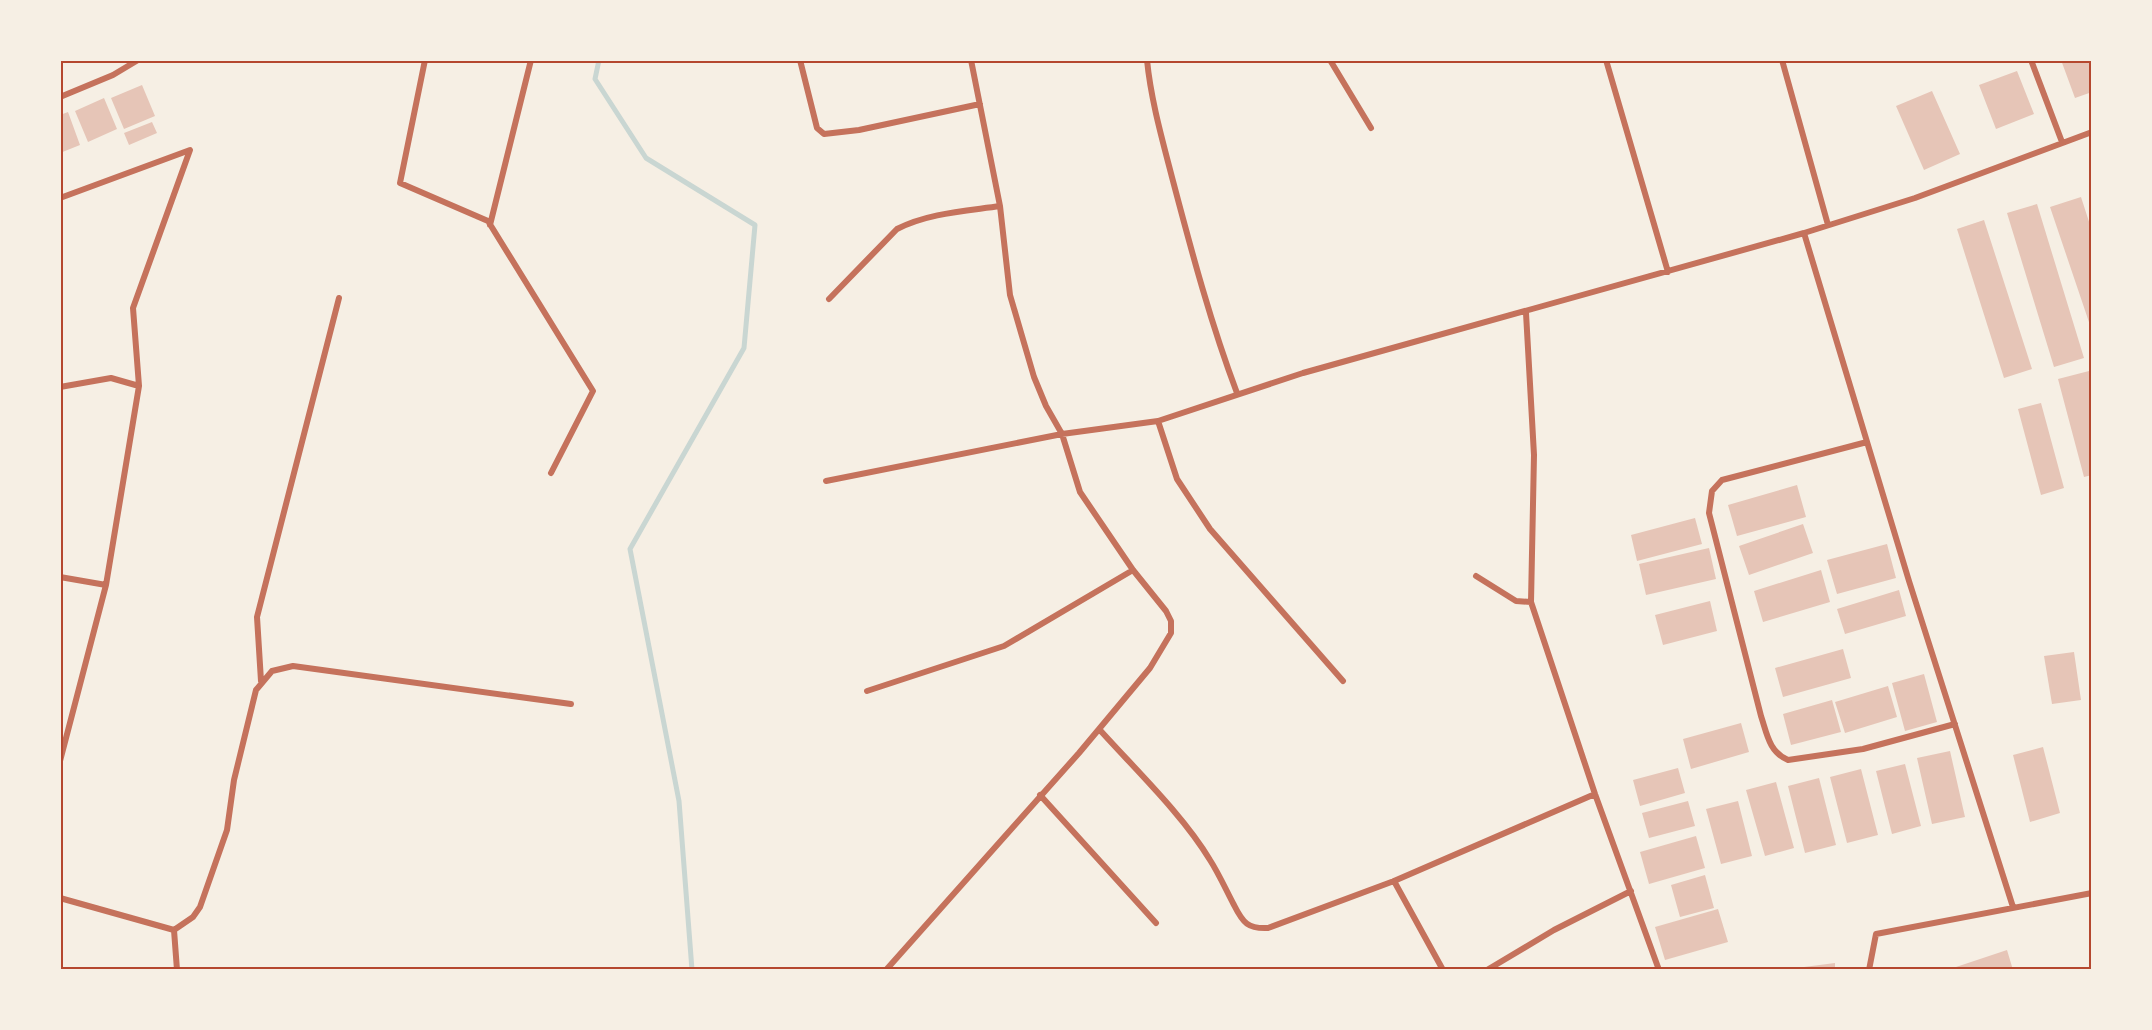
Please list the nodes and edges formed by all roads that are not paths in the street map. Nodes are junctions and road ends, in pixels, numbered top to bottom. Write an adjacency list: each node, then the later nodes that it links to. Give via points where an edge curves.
1 (138, 60): 11 (street)
2 (426, 60): 18 (street, via 400,183)
3 (531, 60): 18 (street)
4 (800, 60): 12 (street, via 817,128 824,134)
5 (971, 60): 12 (street)
6 (1147, 60): 27 (street, via 1194,262)
7 (1330, 60): 13 (street)
8 (1606, 60): 21 (street)
9 (1782, 60): 19 (street)
10 (2031, 60): 15 (street)
11 (60, 97)
12 (980, 104): 17 (street)
13 (1371, 128)
14 (2092, 132): 15 (street)
15 (2062, 142): 19 (street, via 1915,198)
16 (60, 198): 25 (street, via 190,150 133,308)
17 (1000, 206): 23 (street, via 928,218 897,229); 29 (street, via 1010,295 1034,377)
18 (490, 225): 31 (street, via 592,392)
19 (1828, 225): 20 (street)
20 (1804, 233): 21 (street); 30 (street)
21 (1668, 272): 24 (street)
22 (339, 298): 38 (street, via 256,617)
23 (829, 299)
24 (1526, 313): 27 (street); 37 (street, via 1534,455)
25 (139, 386): 26 (street, via 111,378); 36 (street)
26 (60, 387)
27 (1237, 393): 28 (street)
28 (1158, 421): 29 (street); 39 (street, via 1177,479 1204,522)
29 (1062, 434): 32 (street); 33 (street, via 1080,492)
30 (1867, 442): 42 (street); 42 (street, via 1722,480 1712,491 1709,513 1761,716 1770,744 1778,756 1788,760 1863,749)
31 (551, 473)
32 (826, 481)
33 (1133, 570): 40 (street, via 1004,646); 43 (street, via 1166,611 1171,633 1164,650)
34 (1476, 576): 37 (street, via 1516,601)
35 (60, 578): 36 (street)
36 (106, 585): 44 (street)
37 (1531, 602): 45 (street)
38 (261, 681): 41 (street, via 272,671 292,666); 53 (street, via 234,780 227,830 204,896 193,917)
39 (1343, 681)
40 (867, 691)
41 (571, 704)
42 (1955, 724): 51 (street)
43 (1099, 729): 46 (street); 47 (street, via 1209,858 1247,927 1268,928)
44 (60, 761)
45 (1595, 794): 47 (street); 48 (street)
46 (1040, 795): 52 (street); 55 (street)
47 (1394, 881): 56 (street)
48 (1631, 891): 57 (street); 58 (street)
49 (2092, 893): 51 (street)
50 (60, 898): 53 (street)
51 (2013, 907): 59 (street, via 1876,934)
52 (1156, 923)
53 (174, 930): 54 (street)
54 (177, 970)
55 (886, 970)
56 (1443, 970)
57 (1487, 970)
58 (1659, 970)
59 (1869, 970)

